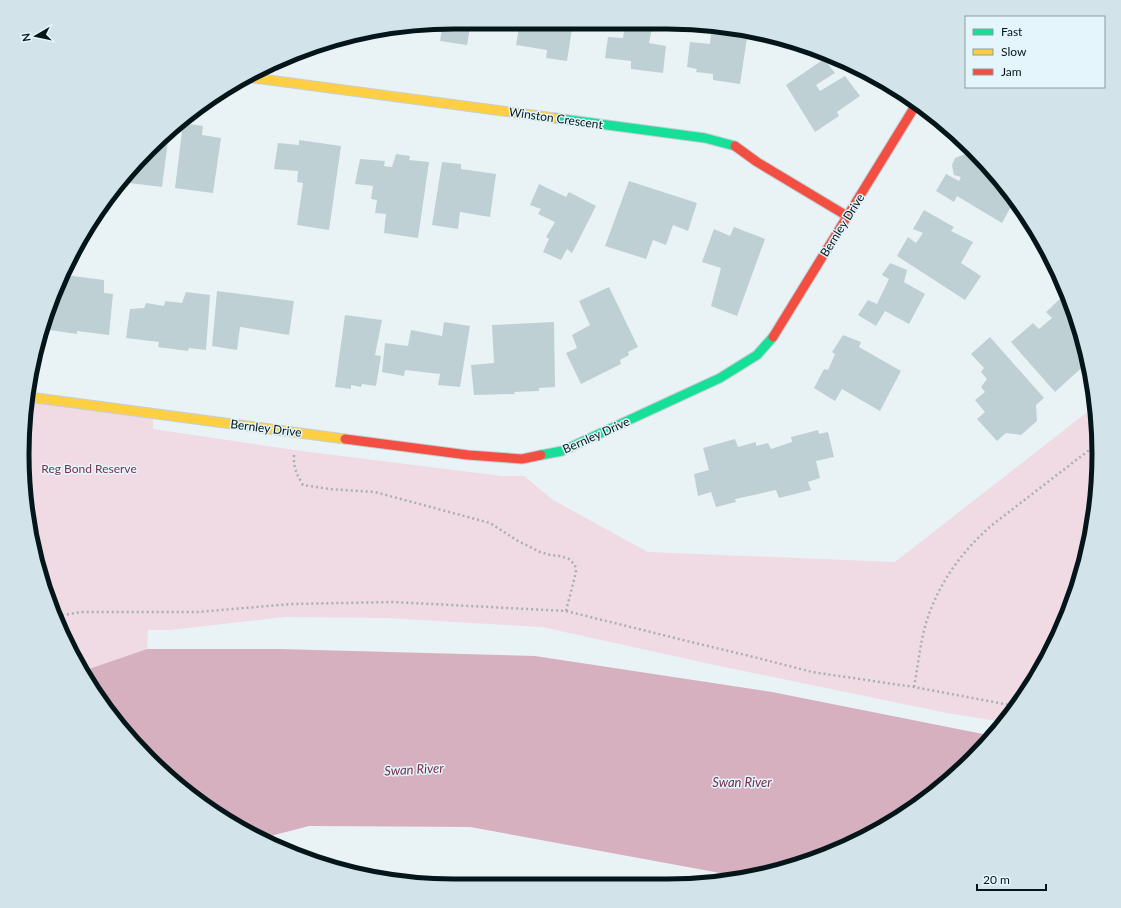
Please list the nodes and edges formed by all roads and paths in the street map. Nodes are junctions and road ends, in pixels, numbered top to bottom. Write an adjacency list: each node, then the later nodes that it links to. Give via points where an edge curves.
1 (256, 78): 3 (street, Winston Crescent, via 705,138 735,146)
2 (914, 108): 3 (street, Bernley Drive)
3 (847, 216): 5 (street, Bernley Drive, via 775,334 757,355 720,378 562,452 522,459 468,455)
4 (33, 398): 5 (street, Bernley Drive)
5 (295, 432): 7 (path, via 293,463 303,485 375,492 490,523 540,552 569,559 576,572)
6 (1092, 449): 9 (path, via 992,525 959,559 942,585 926,623)
7 (566, 611): 8 (path, via 393,602 291,604 198,612 82,612); 9 (path, via 812,672)
8 (60, 615)
9 (914, 687): 10 (path)
10 (1010, 705)

